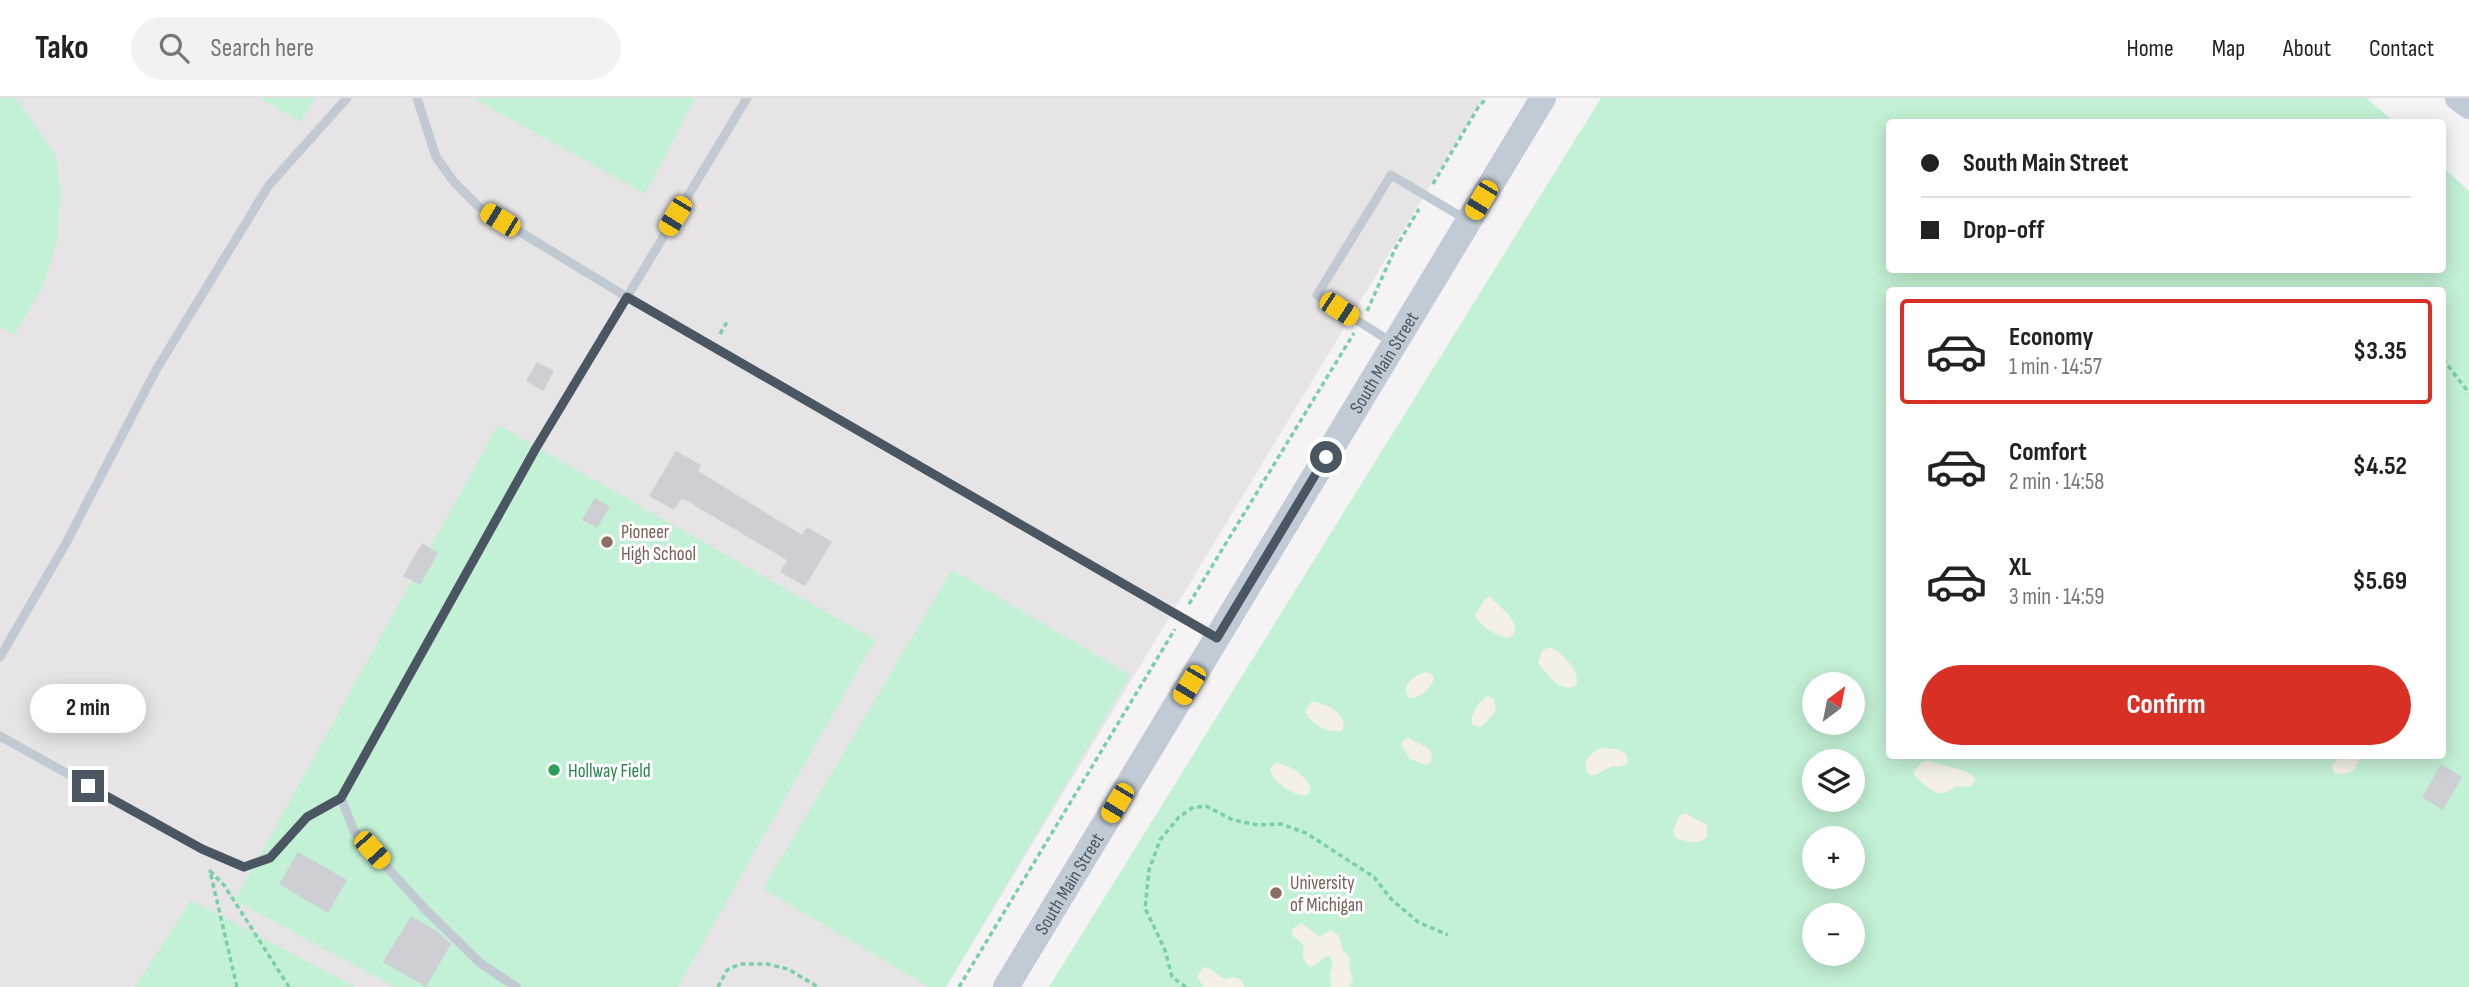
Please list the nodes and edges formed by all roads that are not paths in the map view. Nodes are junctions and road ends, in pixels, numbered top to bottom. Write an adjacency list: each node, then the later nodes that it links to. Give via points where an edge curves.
1 (347, 98): 9 (lane, via 269,185 156,370 65,545)
2 (416, 98): 6 (lane, via 436,157 479,207)
3 (747, 98): 6 (lane)
4 (1543, 98): 5 (main road, South Main Street)
5 (1468, 221): 7 (main road, South Main Street); 7 (lane, via 1391,175 1317,295)
6 (627, 297): 8 (lane); 11 (lane, via 536,448)
7 (1394, 344): 8 (main road, South Main Street)
8 (1217, 638): 13 (main road, South Main Street)
9 (0, 657)
10 (0, 736): 11 (lane, via 202,849 244,867 270,858 307,817)
11 (341, 798): 12 (lane, via 354,831 426,910 480,963)
12 (516, 987)
13 (1006, 987)

